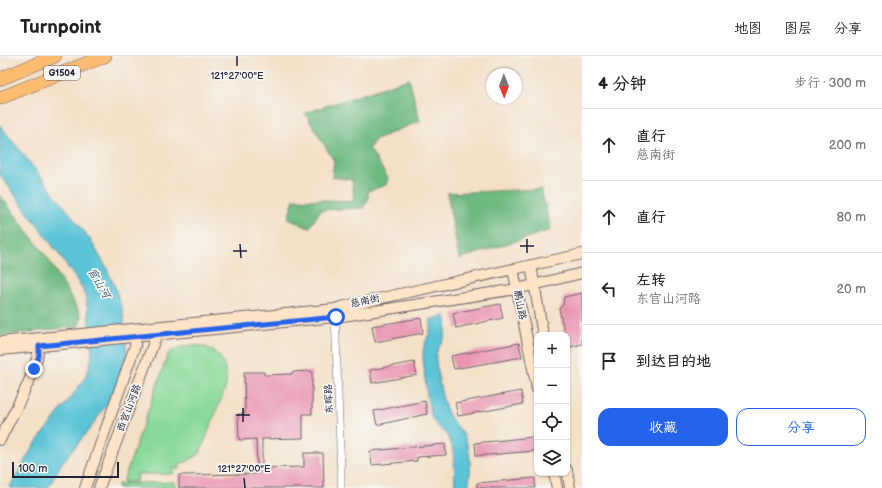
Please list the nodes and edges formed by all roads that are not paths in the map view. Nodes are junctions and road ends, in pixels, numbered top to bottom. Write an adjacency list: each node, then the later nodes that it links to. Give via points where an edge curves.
1 (55, 56): 3 (highway, G1504)
2 (105, 56): 4 (highway, G1504)
3 (2, 78)
4 (0, 98)
5 (582, 254): 6 (street, 慈南街)
6 (531, 265): 7 (street, 慈南街); 9 (street, 鹏山路)
7 (514, 269): 10 (street, 鹏山路); 11 (street, 慈南街, via 341,307)
8 (582, 273): 9 (street, 慈南街)
9 (534, 285): 10 (street, 慈南街); 13 (street, 鹏山路)
10 (517, 289): 11 (street, 慈南街); 18 (street, 鹏山路)
11 (335, 313): 12 (street, 慈南街); 24 (street, 东晖路)
12 (157, 331): 14 (street, 慈南街); 23 (street, 西官山河路)
13 (542, 332)
14 (136, 333): 16 (street, 慈南街); 22 (street, 西官山河路, via 135,346)
15 (0, 342): 16 (street)
16 (39, 342): 17 (street); 19 (street, via 39,355 34,369)
17 (0, 350)
18 (534, 373)
19 (0, 440)
20 (555, 476): 25 (street)
21 (568, 476): 26 (street)
22 (85, 488)
23 (99, 488)
24 (341, 488)
25 (557, 488)
26 (570, 488)

